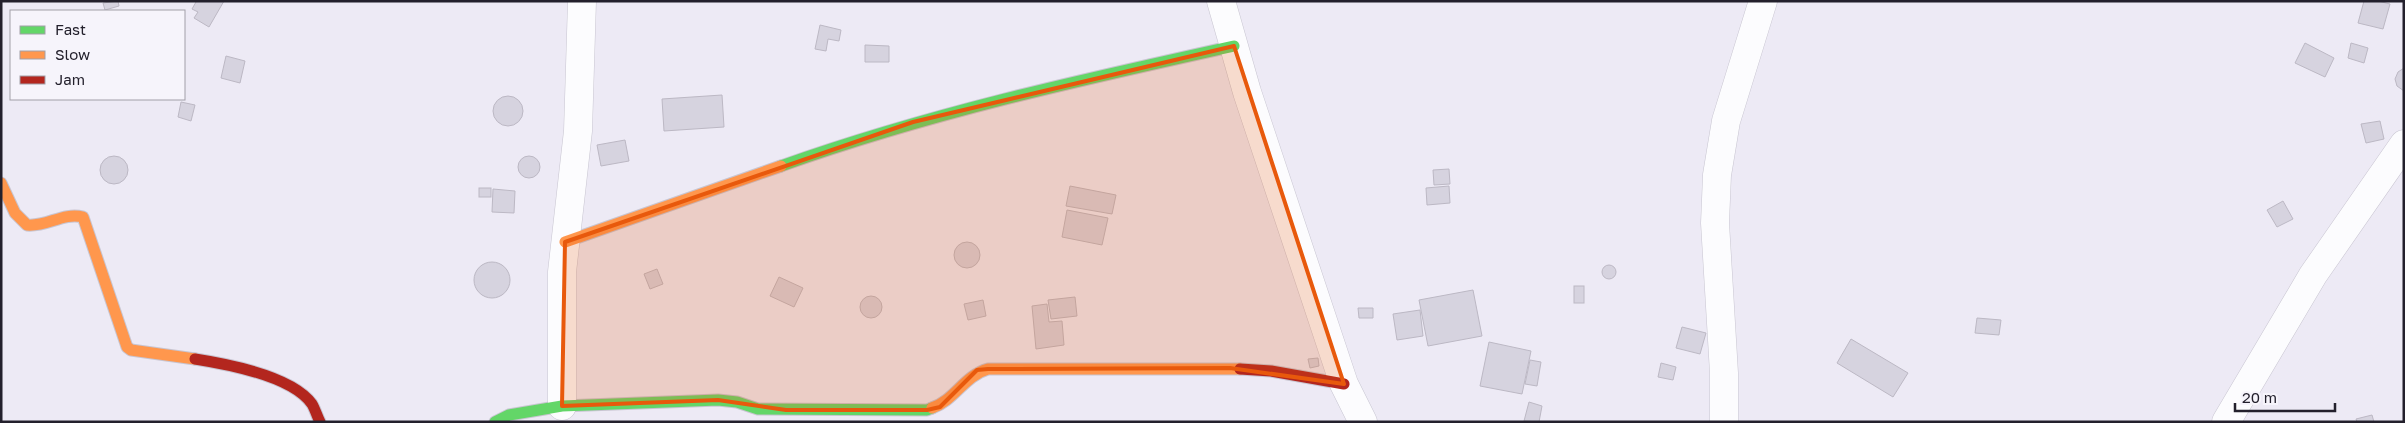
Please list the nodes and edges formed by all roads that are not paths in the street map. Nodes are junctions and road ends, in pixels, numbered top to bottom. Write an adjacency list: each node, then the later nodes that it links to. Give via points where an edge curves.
1 (582, 1): 7 (street, via 578,131)
2 (1221, 1): 4 (street)
3 (1763, 1): 13 (street, via 1726,121 1717,174 1714,223)
4 (1234, 46): 7 (street, via 1040,89 913,122); 8 (street)
5 (2404, 144): 14 (street, via 2313,275)
6 (1, 183): 10 (street, via 20,221 27,226 73,214 83,217 127,347 131,350 261,373 307,397)
7 (564, 242): 9 (street)
8 (1344, 384): 9 (street, via 1230,368 988,369 977,370 940,407 927,410 758,409 718,400); 12 (street)
9 (562, 406): 11 (street, via 508,415)
10 (320, 422)
11 (494, 422)
12 (1363, 422)
13 (1724, 422)
14 (2226, 422)

